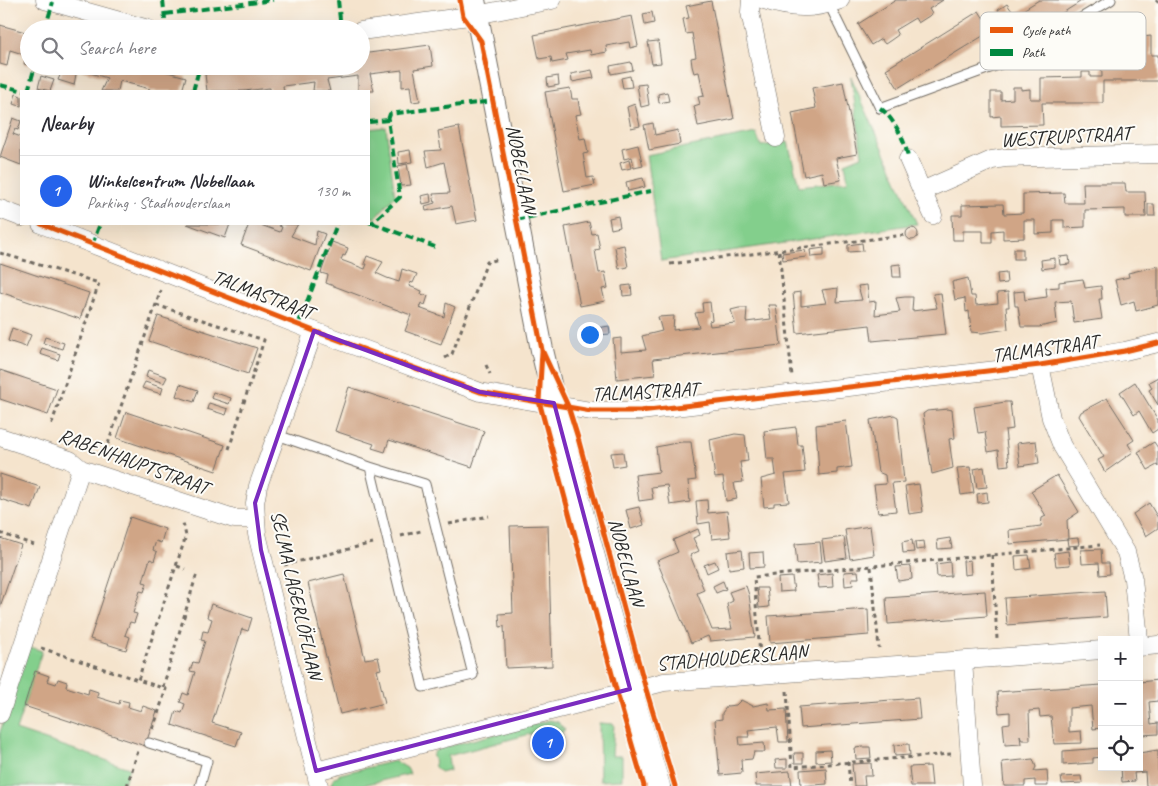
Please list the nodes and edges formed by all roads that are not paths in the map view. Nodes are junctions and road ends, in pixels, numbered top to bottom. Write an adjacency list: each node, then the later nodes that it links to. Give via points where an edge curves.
1 (46, 0): 7 (street)
2 (552, 0): 8 (street)
3 (751, 0): 13 (street, via 750,12)
4 (764, 0): 6 (street, via 794,8 814,8)
5 (1111, 0): 9 (lane)
6 (835, 2): 12 (lane, via 880,108)
7 (73, 4): 10 (street)
8 (475, 7): 11 (street); 24 (street, NOBELLAAN)
9 (1091, 12)
10 (121, 20)
11 (370, 29)
12 (984, 70)
13 (776, 138)
14 (1158, 154): 16 (street, WESTRUPSTRAAT, via 1005,158 992,160)
15 (908, 159): 16 (street)
16 (922, 190): 18 (street)
17 (0, 209): 19 (street)
18 (933, 215)
19 (20, 216)
20 (44, 225): 21 (street, TALMASTRAAT)
21 (314, 331): 24 (street, TALMASTRAAT, via 480,392); 25 (street, SELMA LAGERLÖFLAAN)
22 (1158, 343): 23 (street, TALMASTRAAT)
23 (1040, 365): 24 (street, TALMASTRAAT, via 640,411 591,411); 30 (street, via 1062,446 1126,552 1133,579)
24 (554, 404): 35 (street, NOBELLAAN)
25 (277, 435): 27 (lane); 29 (street, SELMA LAGERLÖFLAAN, via 256,494)
26 (0, 437): 28 (street, RABENHAUPTSTRAAT, via 70,460)
27 (370, 467): 27 (lane, via 423,687 473,675 425,484)
28 (81, 469): 29 (street, RABENHAUPTSTRAAT, via 234,519); 36 (street)
29 (256, 519): 38 (street, SELMA LAGERLÖFLAAN)
30 (1139, 636)
31 (1158, 646): 32 (street)
32 (1143, 647)
33 (1098, 650): 34 (street, STADHOUDERSLAAN)
34 (963, 661): 35 (street, STADHOUDERSLAAN, via 664,682); 41 (street)
35 (630, 689): 38 (street, STADHOUDERSLAAN); 40 (street, NOBELLAAN)
36 (0, 714)
37 (149, 743): 39 (lane, via 207,760)
38 (318, 778)
39 (200, 786)
40 (659, 786)
41 (972, 786)

